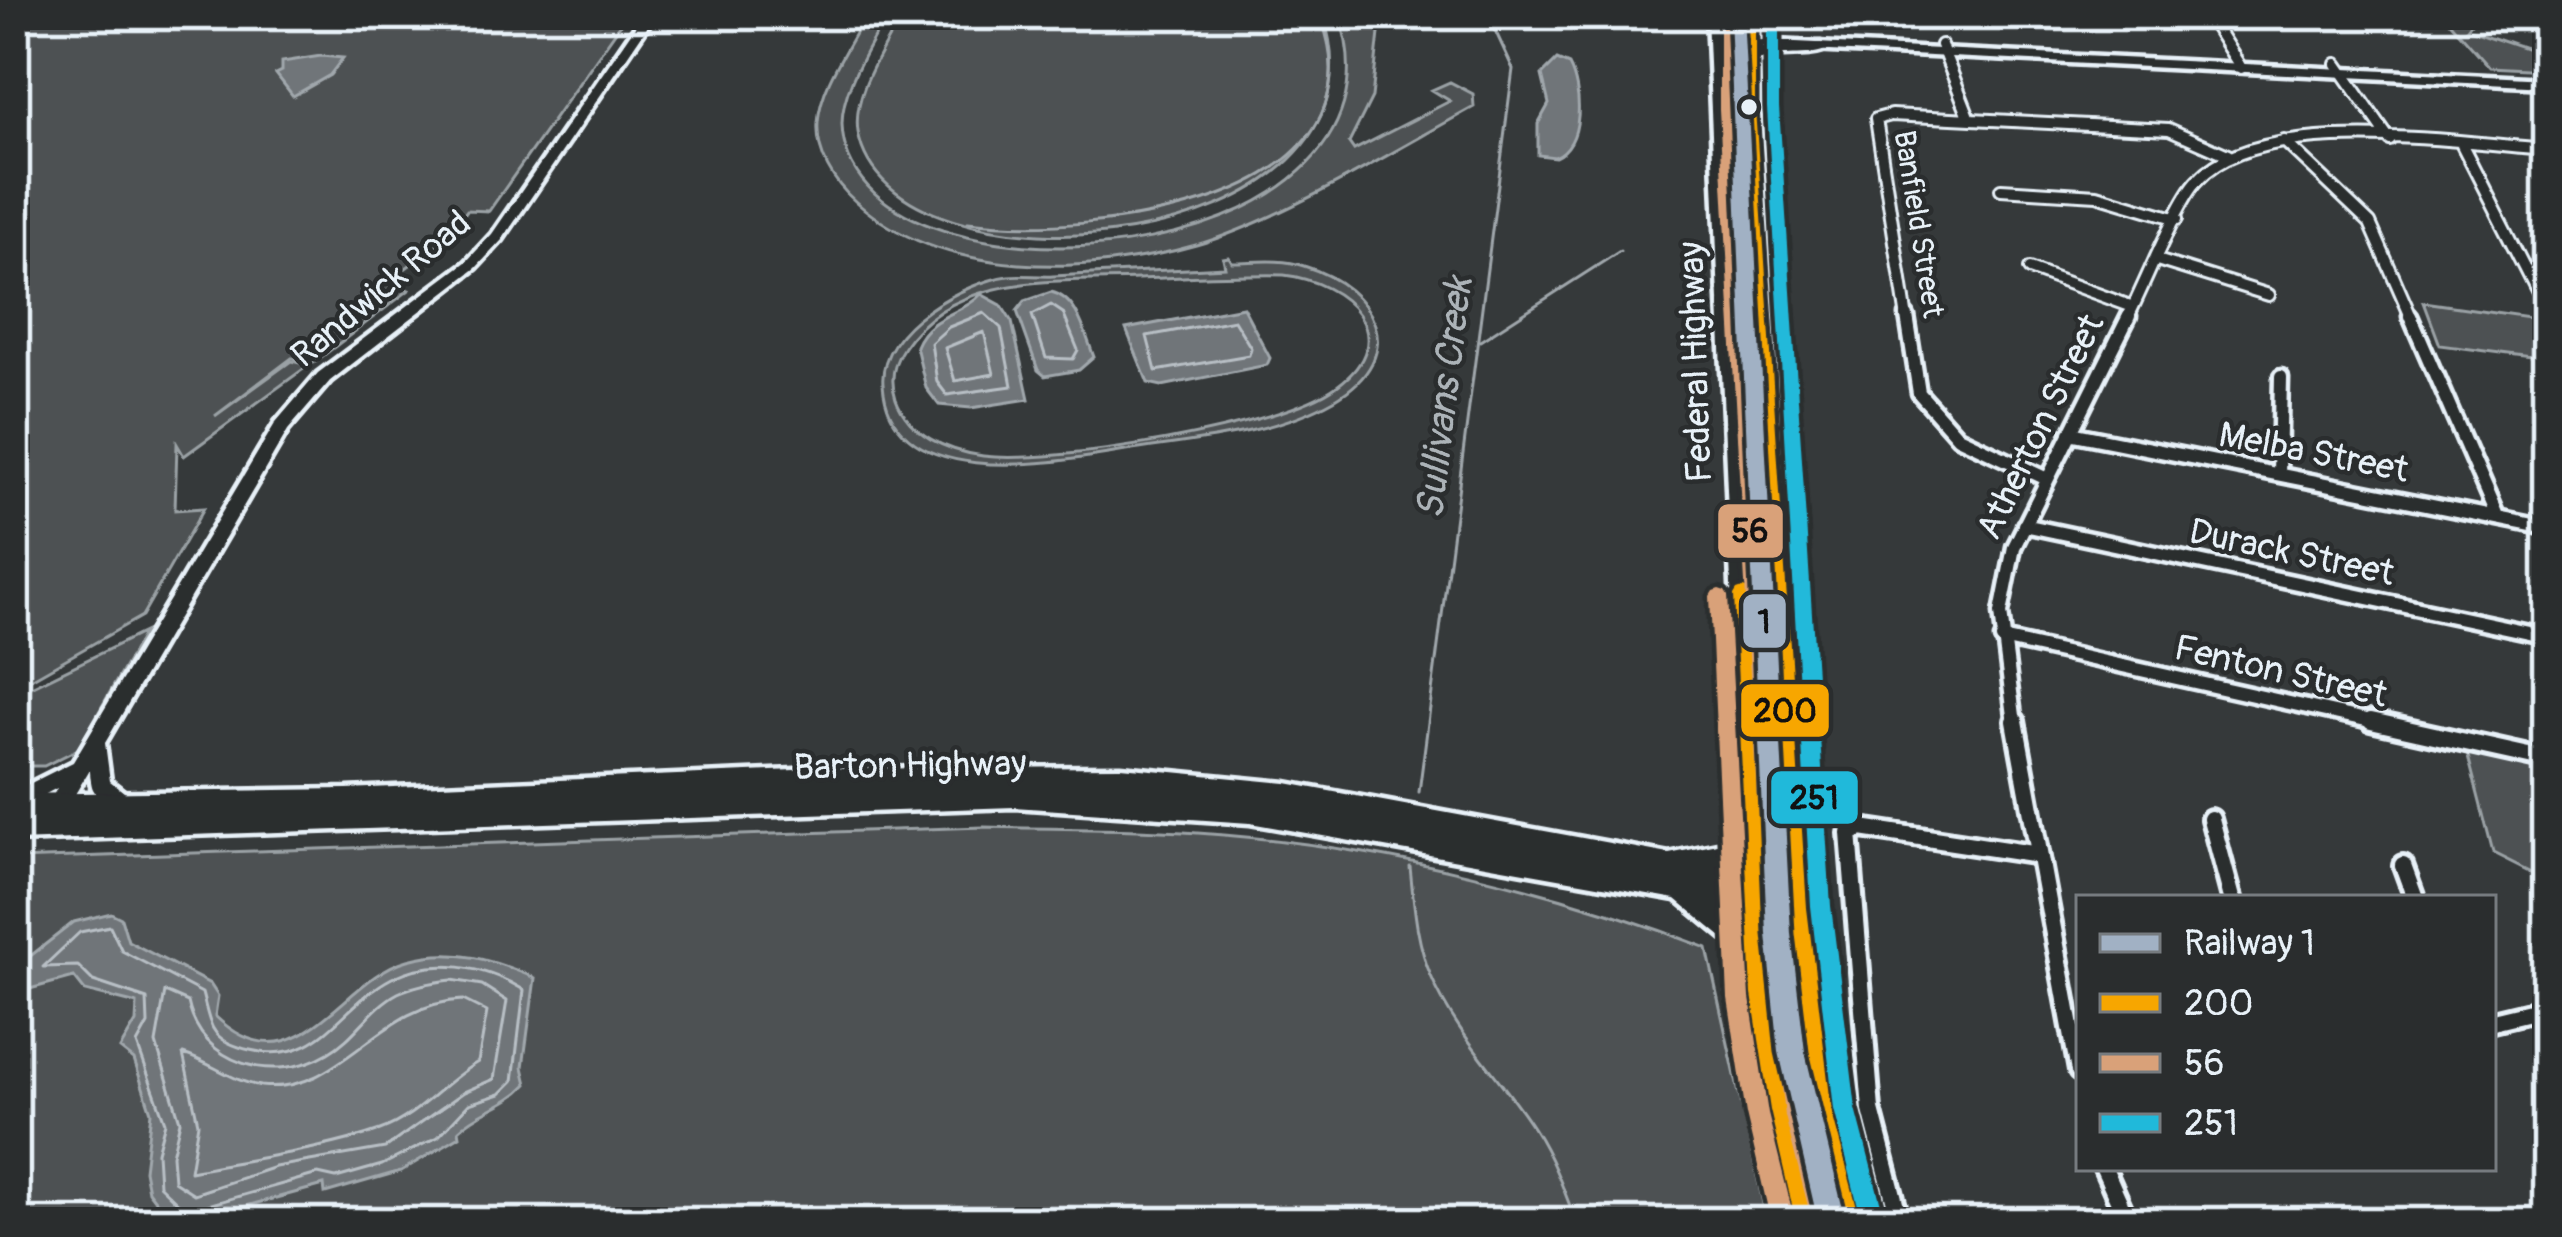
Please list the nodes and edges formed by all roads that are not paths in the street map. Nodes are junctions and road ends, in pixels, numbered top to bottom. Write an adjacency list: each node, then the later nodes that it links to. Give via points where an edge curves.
1 (649, 15): 33 (street, Randwick Road, via 472,265 324,376 282,426)
2 (1753, 15): 5 (highway, via 1768,30); 6 (highway, Federal Highway)
3 (2208, 15): 8 (street)
4 (1716, 31): 6 (street); 39 (highway, Federal Highway)
5 (1815, 43): 6 (highway); 7 (street)
6 (1750, 46): 47 (highway, Federal Highway)
7 (1943, 49): 8 (street); 11 (street)
8 (2238, 63): 9 (street)
9 (2340, 68): 10 (street); 12 (street)
10 (2547, 78)
11 (1970, 119): 16 (street, Banfield Street, via 2170,129); 27 (street, Banfield Street, via 1876,119 1914,368 1924,401 1950,431)
12 (2390, 140): 13 (street); 14 (street)
13 (2284, 141): 16 (street); 28 (street, via 2370,223)
14 (2462, 145): 15 (street); 23 (street)
15 (2547, 149)
16 (2228, 155): 18 (street, Atherton Street, via 2197,180)
17 (2001, 189): 18 (street, via 2097,195)
18 (2177, 219): 19 (street, Atherton Street)
19 (2157, 260): 21 (street); 22 (street, Atherton Street)
20 (2029, 269): 22 (street)
21 (2269, 295)
22 (2133, 307): 25 (street, Atherton Street)
23 (2547, 312)
24 (2281, 377): 26 (street)
25 (2070, 433): 26 (street, Melba Street); 27 (street, Atherton Street)
26 (2279, 474): 28 (street, Melba Street)
27 (2047, 479): 29 (street, Atherton Street)
28 (2497, 517): 30 (street, Melba Street)
29 (2024, 525): 31 (street, Durack Street); 32 (street, Atherton Street, via 2006,574)
30 (2547, 528)
31 (2547, 636)
32 (2002, 639): 34 (street, Fenton Street); 41 (street, Atherton Street)
33 (97, 746): 35 (street, via 64,778); 36 (street, via 101,785); 37 (street, Randwick Road)
34 (2547, 760)
35 (15, 804): 37 (highway, Barton Highway)
36 (127, 806): 37 (highway, Barton Highway); 43 (highway, Barton Highway, via 817,780 1121,778 1286,794)
37 (58, 817): 40 (highway, Barton Highway); 43 (highway, Barton Highway, via 1014,796 1250,811)
38 (2211, 819): 45 (street)
39 (1754, 823): 43 (highway, via 1729,855); 44 (highway, Federal Highway)
40 (15, 829)
41 (2039, 855): 49 (street, Atherton Street); 56 (street, via 1861,828 1849,833 1871,1110)
42 (2403, 865): 46 (street)
43 (1666, 875): 44 (highway, Barton Highway); 48 (highway, via 1738,933)
44 (1758, 892): 47 (highway, Barton Highway); 48 (highway, Federal Highway)
45 (2231, 895)
46 (2414, 895)
47 (1796, 900): 55 (highway, Federal Highway, via 1821,1113)
48 (1763, 994): 54 (highway)
49 (2072, 994): 52 (street, Atherton Street)
50 (2547, 1008): 51 (street)
51 (2496, 1020)
52 (2076, 1038)
53 (2105, 1171): 57 (street)
54 (1808, 1222)
55 (1849, 1222)
56 (1900, 1222)
57 (2128, 1222)
58 (2359, 1222): 59 (street)
59 (2393, 1222)

